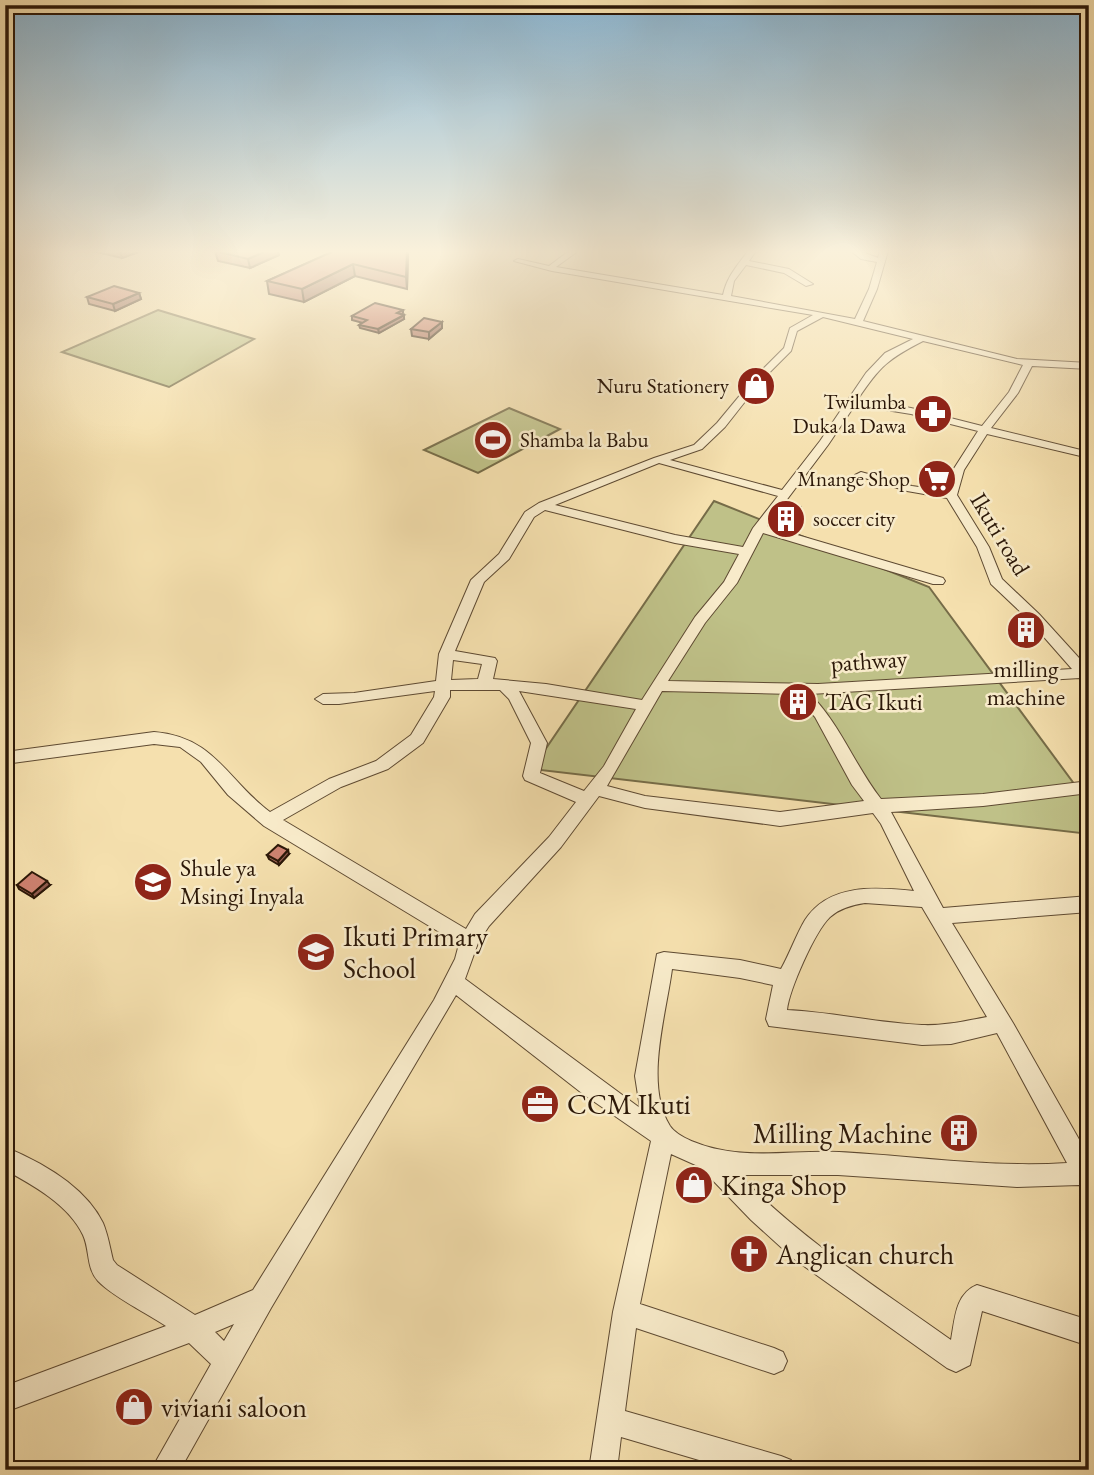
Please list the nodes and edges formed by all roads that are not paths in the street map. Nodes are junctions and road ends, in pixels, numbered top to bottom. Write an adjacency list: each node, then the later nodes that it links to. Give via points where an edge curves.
1 (811, 320): 10 (street, via 793,330 788,349 705,441 687,453)
2 (852, 320): 3 (street)
3 (858, 321): 4 (street)
4 (919, 339): 5 (street); 7 (street, via 881,362)
5 (1029, 363): 6 (street); 8 (street, Ikuti road)
6 (1089, 366)
7 (851, 401): 8 (street, via 918,412); 12 (street)
8 (983, 431): 9 (street); 13 (street, Ikuti road, via 957,475)
9 (1089, 455)
10 (658, 460): 12 (street); 14 (street)
11 (861, 475): 13 (street)
12 (785, 494): 15 (street)
13 (951, 495): 19 (street, Ikuti road, via 983,547 996,581)
14 (543, 506): 16 (street, via 675,539); 18 (street, via 529,515 504,556 478,580)
15 (759, 528): 16 (street); 17 (street)
16 (745, 551): 23 (street, via 730,583)
17 (938, 581)
18 (446, 654): 20 (street); 21 (street, via 490,661)
19 (1086, 676): 24 (street, pathway)
20 (445, 685): 21 (street); 25 (street, via 370,698); 31 (street, via 423,732 400,754 304,798)
21 (484, 685): 22 (street)
22 (504, 685): 26 (street, via 555,689); 29 (street, via 515,696 539,743 531,776)
23 (657, 686): 24 (street, pathway); 26 (street)
24 (797, 689): 30 (street, via 821,714)
25 (323, 699)
26 (646, 706): 29 (street)
27 (5, 758): 31 (street, via 174,738 189,743)
28 (1089, 787): 30 (street)
29 (593, 794): 30 (street, via 780,819); 34 (street, via 490,910)
30 (876, 806): 33 (street, via 888,820)
31 (270, 821): 34 (street)
32 (1089, 904): 33 (street)
33 (933, 908): 35 (street, via 861,894 838,900 814,923); 37 (street)
34 (469, 941): 36 (street)
35 (783, 978): 37 (street, via 776,1019 820,1020 922,1035); 38 (street, via 664,960 646,1076 650,1106)
36 (454, 982): 38 (street, via 596,1092); 42 (street)
37 (1001, 1023): 41 (street)
38 (663, 1136): 40 (street); 43 (street)
39 (5, 1158): 44 (street, via 70,1200 93,1230 99,1262 108,1274)
40 (708, 1159): 41 (street); 45 (street, via 803,1250 956,1359 961,1356 976,1297)
41 (1088, 1176)
42 (262, 1299): 44 (street); 46 (street)
43 (626, 1312): 47 (street); 49 (street)
44 (192, 1329): 46 (street); 48 (street)
45 (1089, 1333)
46 (226, 1360): 50 (street)
47 (774, 1361)
48 (5, 1399)
49 (609, 1419): 51 (street); 52 (street)
50 (165, 1470)
51 (603, 1470)
52 (781, 1470)

